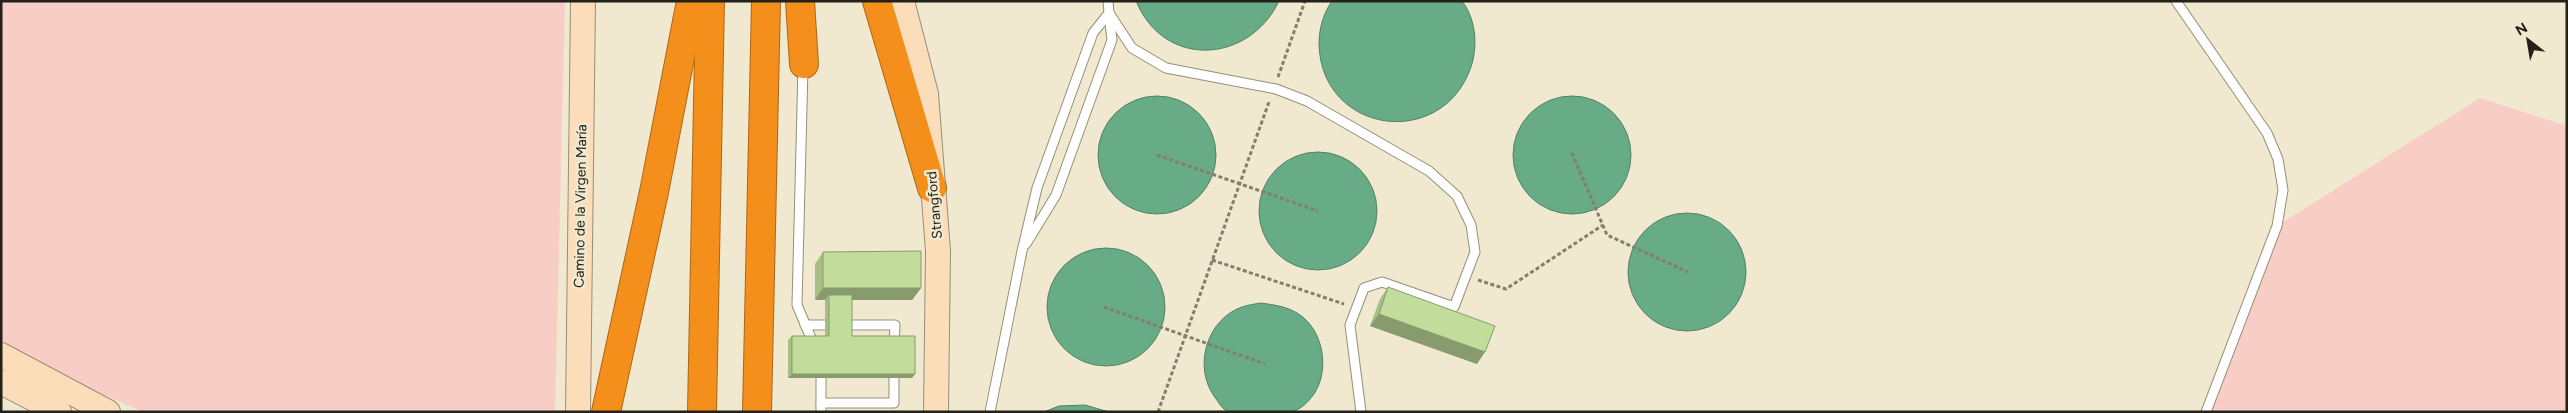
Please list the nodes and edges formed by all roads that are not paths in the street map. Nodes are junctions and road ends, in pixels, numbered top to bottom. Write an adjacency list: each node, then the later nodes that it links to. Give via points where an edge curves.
1 (582, 1): 21 (street, Camino de la Virgen María)
2 (691, 1): 22 (highway, via 647,228)
3 (710, 1): 23 (highway)
4 (766, 1): 24 (highway)
5 (800, 1): 11 (highway)
6 (877, 1): 12 (highway)
7 (902, 1): 12 (street, Strangford, via 926,94)
8 (1108, 1): 10 (lane)
9 (2176, 1): 28 (lane, via 2267,133 2278,159 2284,190 2277,226)
10 (1109, 13): 13 (lane, via 1093,33 1037,188); 13 (lane, via 1112,40 1060,186); 27 (lane, via 1132,48 1166,68 1274,89 1307,102 1428,171 1457,196 1471,226 1475,252 1454,307 1382,282 1364,288 1350,325)
11 (804, 64): 14 (lane, via 797,305)
12 (932, 188): 25 (street, Strangford, via 938,251)
13 (1022, 251): 26 (lane)
14 (806, 325): 18 (lane, via 820,362); 18 (lane, via 894,325 894,403)
15 (1, 355): 17 (street)
16 (1, 382): 19 (street)
17 (80, 406): 20 (street)
18 (821, 407)
19 (59, 412)
20 (108, 412)
21 (578, 412)
22 (606, 412)
23 (702, 412)
24 (757, 412)
25 (936, 412)
26 (990, 412)
27 (1361, 412)
28 (2206, 412)

